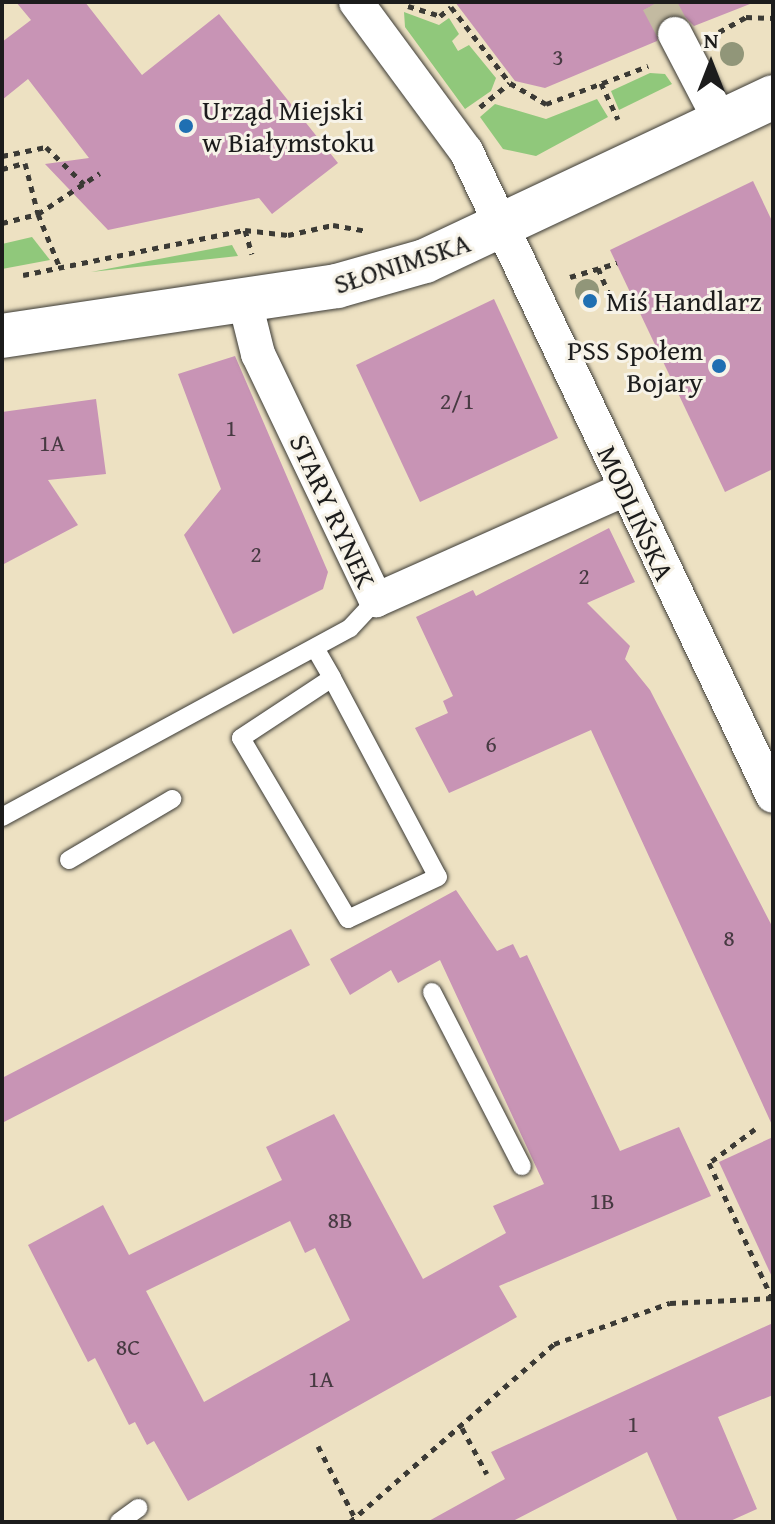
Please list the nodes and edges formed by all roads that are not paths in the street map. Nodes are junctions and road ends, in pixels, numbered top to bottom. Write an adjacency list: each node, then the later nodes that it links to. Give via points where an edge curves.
1 (356, 2): 5 (street, MODLIŃSKA, via 466,151)
2 (679, 42): 4 (street)
3 (773, 97): 4 (street, SŁONIMSKA)
4 (721, 122): 5 (street, SŁONIMSKA)
5 (504, 227): 6 (street, SŁONIMSKA, via 410,265); 8 (street, MODLIŃSKA)
6 (245, 302): 7 (street, SŁONIMSKA); 9 (street, STARY RYNEK, via 258,354)
7 (2, 336)
8 (625, 489): 9 (street, STARY RYNEK); 12 (street, MODLIŃSKA)
9 (376, 600): 10 (lane, via 350,628)
10 (315, 648): 11 (lane); 14 (lane)
11 (332, 678): 11 (lane, via 438,877 348,919 241,738)
12 (772, 791)
13 (172, 799): 15 (lane)
14 (2, 817)
15 (69, 860)
16 (432, 992): 17 (lane)
17 (522, 1166)
18 (138, 1508): 19 (lane)
19 (119, 1522)

